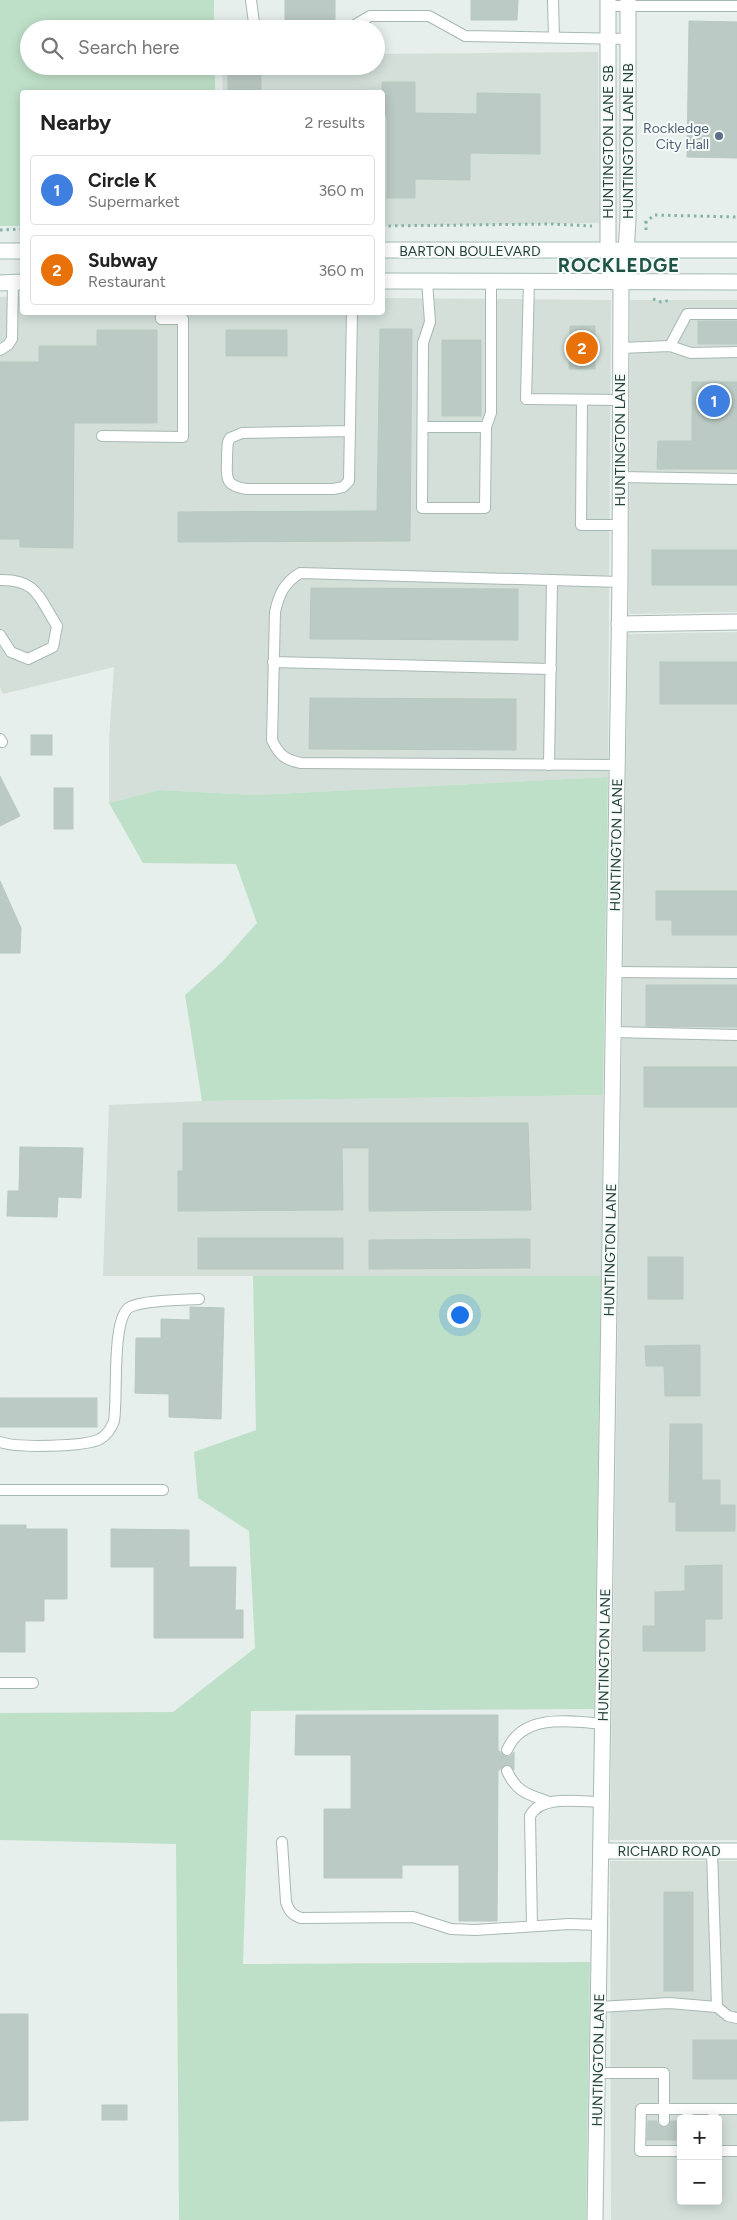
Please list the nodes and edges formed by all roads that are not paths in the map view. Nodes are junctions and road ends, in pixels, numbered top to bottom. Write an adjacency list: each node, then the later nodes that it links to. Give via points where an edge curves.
1 (251, 0): 6 (lane)
2 (553, 0): 8 (lane)
3 (608, 3): 4 (lane); 9 (street, HUNTINGTON LANE SB)
4 (628, 3): 5 (lane); 10 (street, HUNTINGTON LANE NB)
5 (737, 6)
6 (254, 20)
7 (363, 20): 8 (lane, via 370,16 429,16 465,36)
8 (554, 37): 9 (lane)
9 (608, 38): 10 (lane); 11 (street, HUNTINGTON LANE SB)
10 (629, 39): 12 (street, HUNTINGTON LANE NB)
11 (608, 109): 12 (street); 16 (street, HUNTINGTON LANE SB)
12 (628, 110): 17 (street, HUNTINGTON LANE NB)
13 (385, 250): 16 (street, BARTON BOULEVARD)
14 (737, 250): 17 (street, BARTON BOULEVARD)
15 (20, 251): 18 (street)
16 (608, 251): 17 (street, BARTON BOULEVARD); 23 (street, HUNTINGTON LANE SB, via 612,269)
17 (626, 251): 23 (street, HUNTINGTON LANE NB)
18 (0, 252)
19 (385, 281): 20 (street)
20 (428, 281): 21 (street); 35 (lane, via 430,322 422,342)
21 (491, 281): 22 (street); 36 (lane, via 491,413)
22 (529, 281): 23 (street); 33 (lane, via 526,399)
23 (621, 281): 25 (street); 30 (street, HUNTINGTON LANE)
24 (12, 282): 31 (lane, via 12,339)
25 (737, 282)
26 (737, 314): 29 (lane, via 687,314)
27 (161, 315): 38 (lane, via 161,319 183,319 183,437)
28 (352, 315): 37 (lane)
29 (670, 346): 30 (lane); 32 (lane, via 691,353)
30 (620, 348): 34 (street, HUNTINGTON LANE)
31 (0, 350)
32 (737, 352)
33 (582, 400): 34 (lane); 41 (lane, via 581,525)
34 (620, 400): 39 (street, HUNTINGTON LANE)
35 (423, 427): 36 (lane); 36 (lane, via 422,508 484,508)
36 (486, 427)
37 (349, 431): 37 (lane, via 350,473 349,481 343,487 235,488 226,475 230,438 242,433)
38 (102, 436)
39 (620, 477): 40 (lane); 41 (street, HUNTINGTON LANE)
40 (737, 479)
41 (620, 525): 44 (street, HUNTINGTON LANE)
42 (0, 580): 47 (lane, via 16,580 32,587 57,626 53,647 28,659 11,652)
43 (552, 580): 44 (lane); 48 (lane, via 300,573 285,585 279,598 275,612); 49 (lane)
44 (620, 582): 46 (street, HUNTINGTON LANE)
45 (737, 622): 46 (street)
46 (619, 624): 51 (street, HUNTINGTON LANE)
47 (0, 635)
48 (273, 662): 49 (lane); 50 (lane, via 272,740 278,753 286,760 301,763)
49 (551, 669): 50 (lane)
50 (549, 765): 51 (lane)
51 (617, 765): 52 (street, HUNTINGTON LANE)
52 (614, 972): 53 (lane); 54 (street, HUNTINGTON LANE)
53 (737, 974)
54 (613, 1032): 55 (lane); 62 (street, HUNTINGTON LANE)
55 (737, 1036)
56 (199, 1298): 57 (lane, via 143,1304 130,1307 123,1313 118,1329 114,1421 110,1431 99,1440 57,1446)
57 (0, 1442)
58 (0, 1490): 59 (lane)
59 (163, 1490)
60 (0, 1682): 61 (lane)
61 (33, 1683)
62 (603, 1724): 63 (lane, via 559,1720 530,1726 510,1741); 66 (street, HUNTINGTON LANE)
63 (506, 1750)
64 (506, 1771): 65 (lane, via 513,1785 524,1793)
65 (550, 1802): 66 (lane); 72 (lane, via 532,1810 530,1816)
66 (602, 1802): 68 (street, HUNTINGTON LANE)
67 (282, 1842): 72 (lane, via 286,1902 294,1916 413,1917 451,1929)
68 (601, 1850): 69 (street, RICHARD ROAD); 71 (street, HUNTINGTON LANE)
69 (712, 1851): 70 (street, RICHARD ROAD); 74 (lane)
70 (737, 1851)
71 (600, 1925): 72 (lane); 73 (street, HUNTINGTON LANE)
72 (532, 1926)
73 (599, 2007): 74 (lane, via 669,2003); 76 (street, HUNTINGTON LANE)
74 (717, 2007): 75 (lane, via 728,2016)
75 (737, 2018)
76 (598, 2073): 77 (lane, via 664,2073); 87 (street, HUNTINGTON LANE)
77 (664, 2109): 79 (lane); 81 (lane); 83 (lane, via 641,2109 640,2151)
78 (737, 2109): 80 (lane)
79 (688, 2114): 80 (lane)
80 (713, 2114)
81 (664, 2120)
82 (665, 2140): 83 (lane)
83 (665, 2151): 84 (lane)
84 (677, 2151)
85 (722, 2151): 86 (lane)
86 (737, 2151)
87 (595, 2220)

